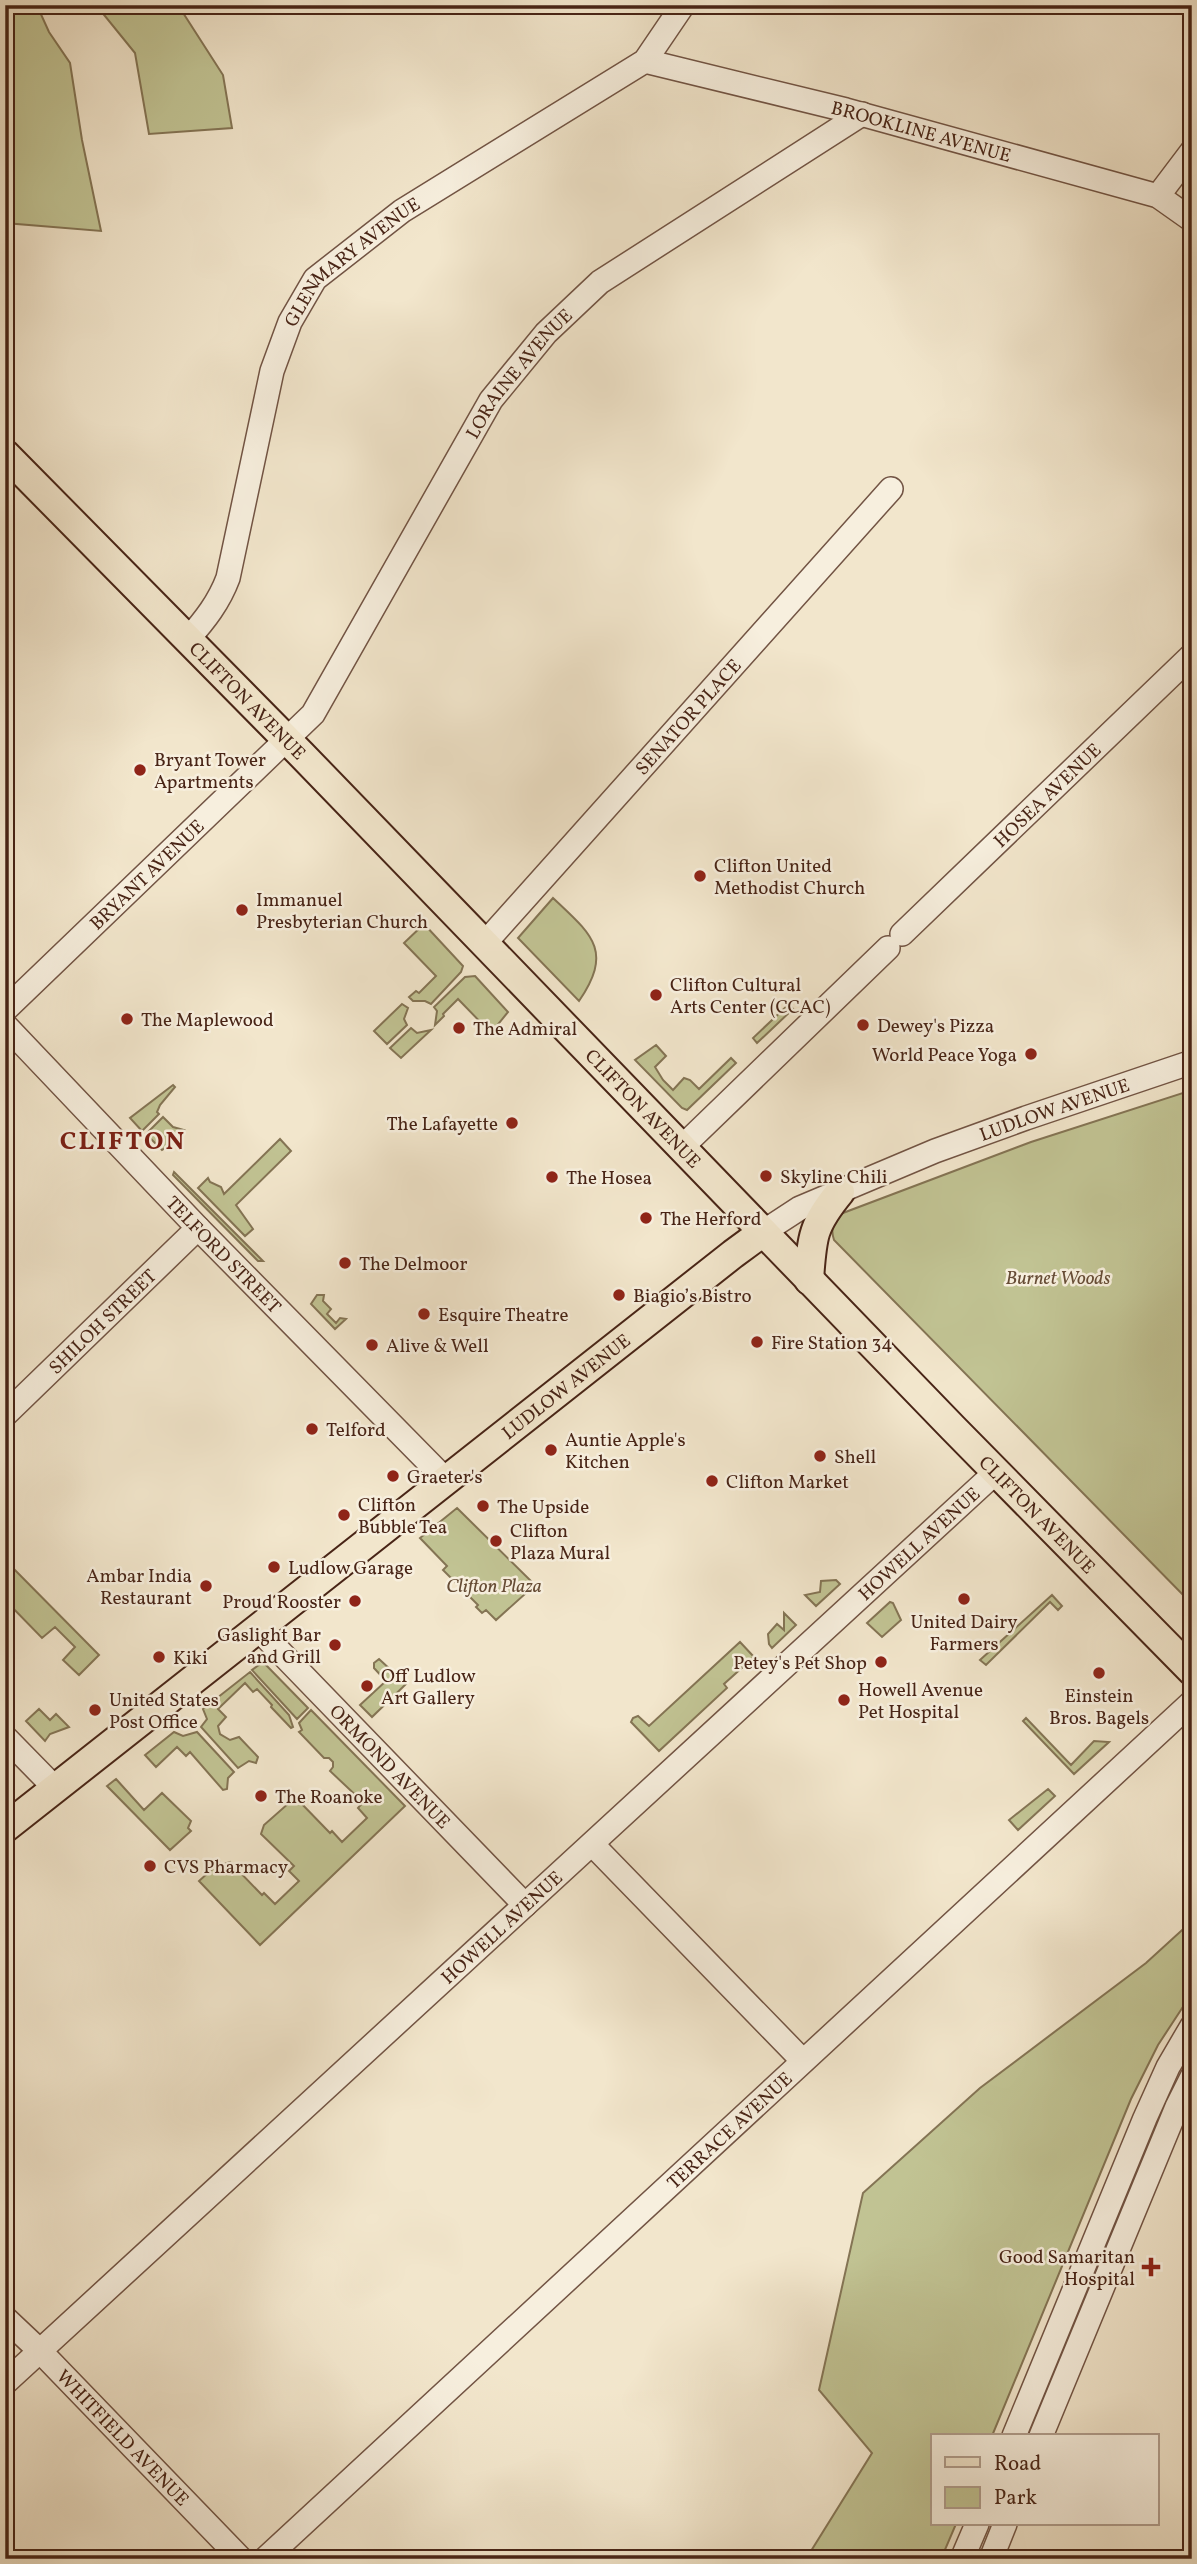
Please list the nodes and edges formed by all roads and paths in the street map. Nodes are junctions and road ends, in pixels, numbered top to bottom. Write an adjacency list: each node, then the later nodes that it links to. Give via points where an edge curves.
1 (683, 5): 2 (street, GLENMARY AVENUE)
2 (645, 61): 3 (street, BROOKLINE AVENUE); 9 (street, GLENMARY AVENUE, via 402,211 315,279 290,322 272,372 228,578 213,609)
3 (862, 114): 5 (street, BROOKLINE AVENUE); 11 (street, LORAINE AVENUE, via 600,282 546,334 491,400 313,715)
4 (1192, 152): 5 (street)
5 (1158, 196): 6 (street, BROOKLINE AVENUE)
6 (1192, 220)
7 (5, 454): 9 (main road, CLIFTON AVENUE)
8 (891, 489): 12 (street, SENATOR PLACE)
9 (188, 639): 11 (main road, CLIFTON AVENUE)
10 (1192, 655): 16 (street, HOSEA AVENUE)
11 (287, 740): 12 (main road, CLIFTON AVENUE); 13 (street, BRYANT AVENUE)
12 (485, 943): 16 (main road, CLIFTON AVENUE)
13 (5, 1010)
14 (5, 1026): 18 (street, TELFORD STREET)
15 (1192, 1062): 17 (street, LUDLOW AVENUE, via 935,1151)
16 (681, 1148): 19 (main road, CLIFTON AVENUE)
17 (840, 1192): 19 (street, LUDLOW AVENUE, via 800,1208); 20 (main road, via 815,1228)
18 (198, 1228): 21 (street, SHILOH STREET); 23 (street, TELFORD STREET)
19 (763, 1232): 20 (main road, CLIFTON AVENUE); 23 (main road, LUDLOW AVENUE)
20 (809, 1280): 22 (main road, CLIFTON AVENUE)
21 (5, 1415)
22 (996, 1472): 25 (main road, CLIFTON AVENUE); 30 (street, HOWELL AVENUE)
23 (446, 1480): 24 (main road, LUDLOW AVENUE)
24 (257, 1628): 28 (main road, LUDLOW AVENUE); 31 (street, ORMOND AVENUE)
25 (1192, 1671)
26 (1192, 1702): 33 (street, TERRACE AVENUE)
27 (5, 1737): 28 (street)
28 (55, 1788): 29 (main road, LUDLOW AVENUE)
29 (5, 1828)
30 (592, 1844): 31 (street, HOWELL AVENUE); 33 (street)
31 (525, 1905): 36 (street, HOWELL AVENUE)
32 (1192, 2026): 38 (street, via 1145,2118)
33 (803, 2061): 43 (street, TERRACE AVENUE)
34 (1192, 2077): 39 (street)
35 (5, 2318): 36 (street, WHITFIELD AVENUE)
36 (40, 2351): 37 (street, HOWELL AVENUE); 42 (street, WHITFIELD AVENUE)
37 (5, 2383)
38 (1015, 2434)
39 (1042, 2434)
40 (976, 2526): 44 (street)
41 (1004, 2526): 45 (street)
42 (241, 2559)
43 (264, 2559)
44 (962, 2559)
45 (991, 2559)

